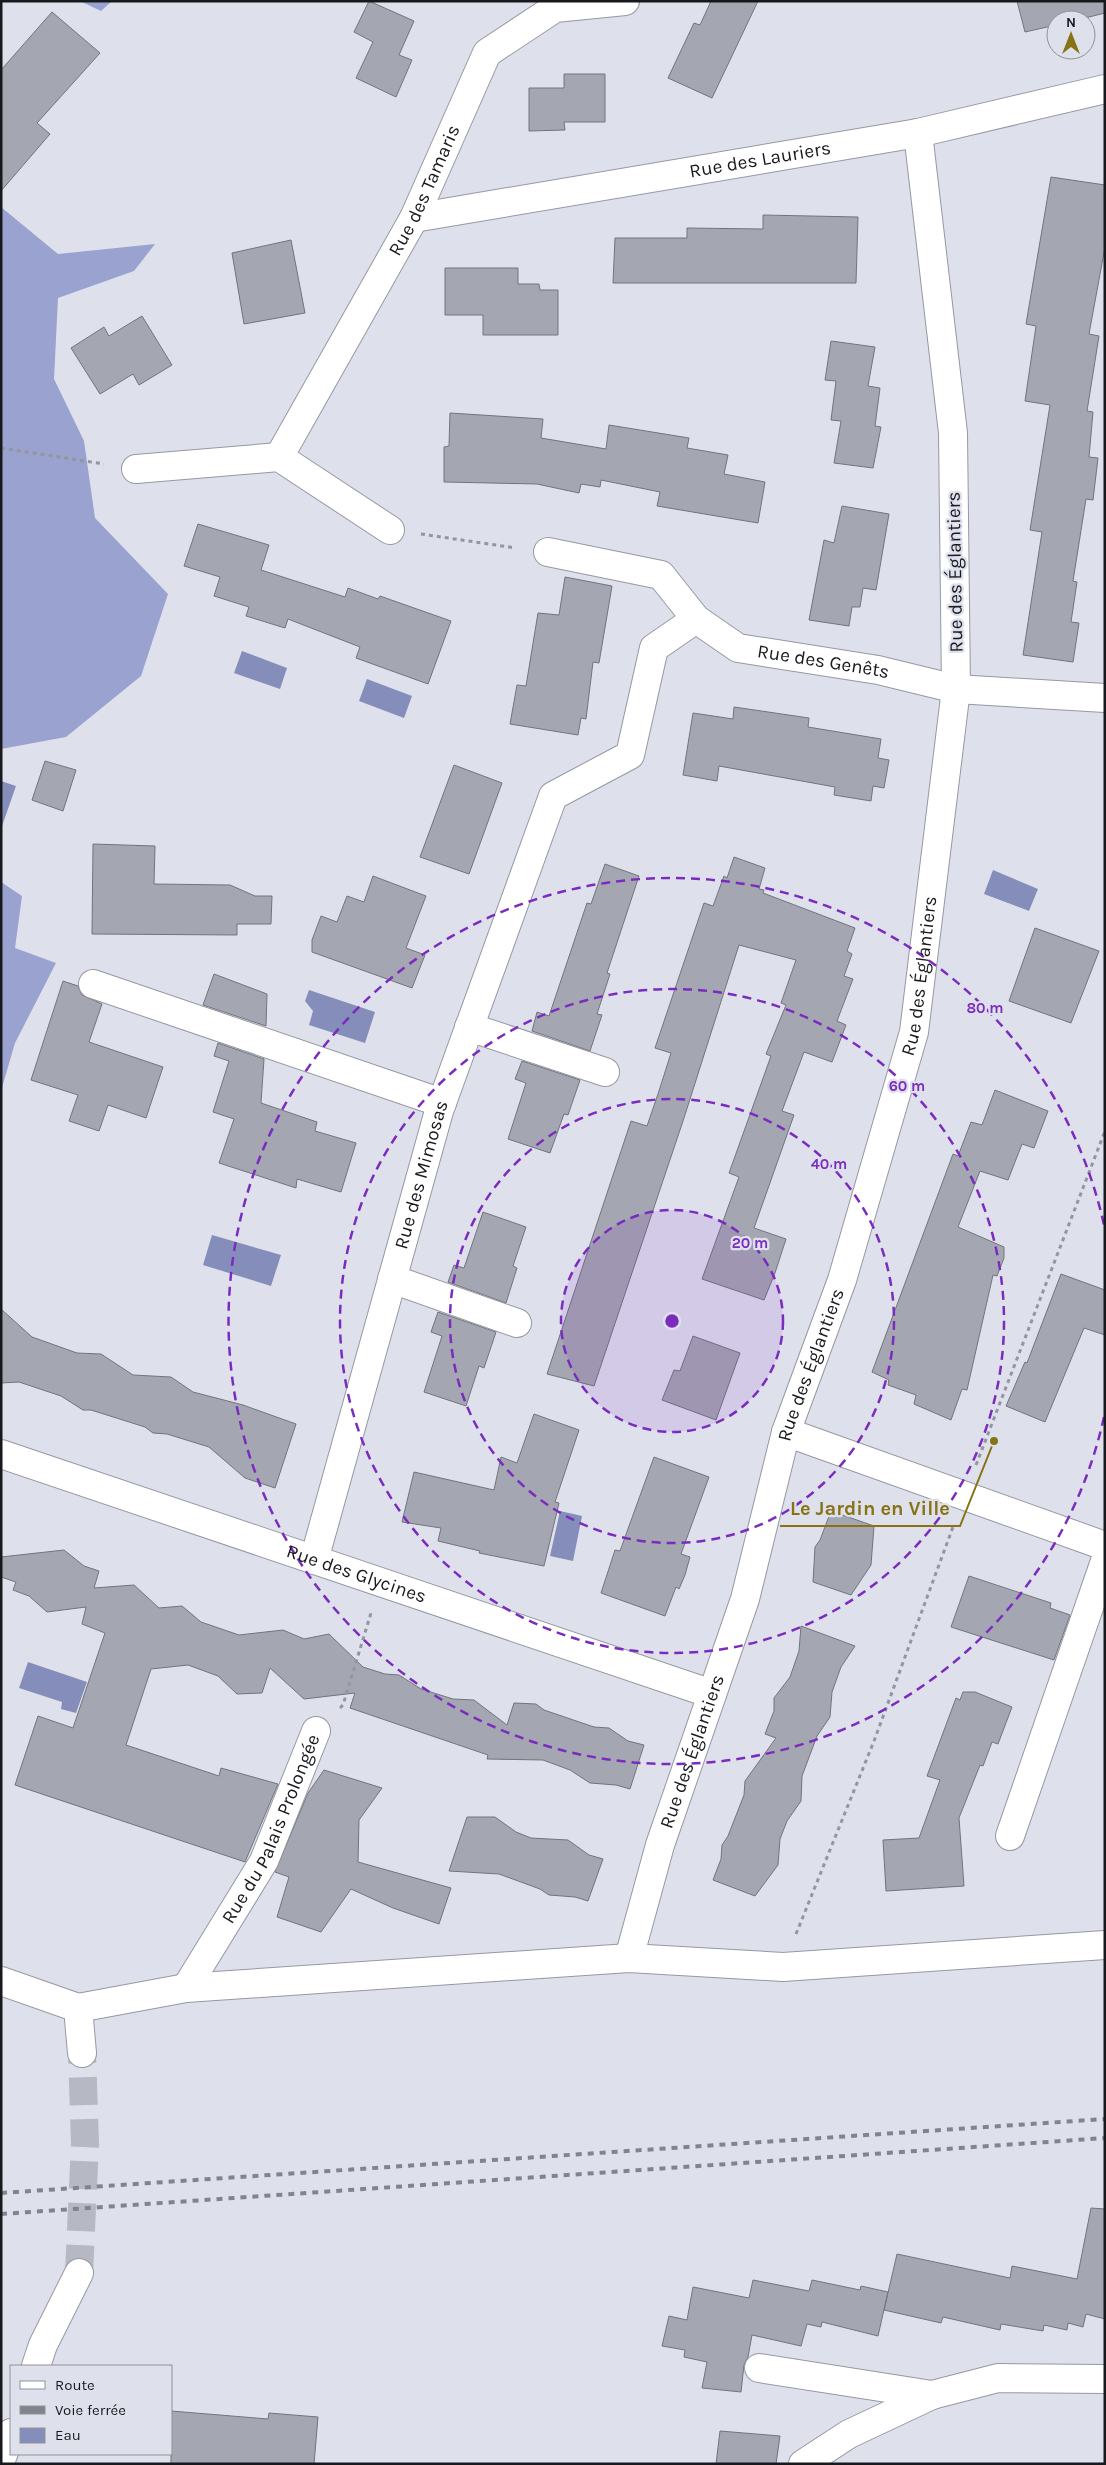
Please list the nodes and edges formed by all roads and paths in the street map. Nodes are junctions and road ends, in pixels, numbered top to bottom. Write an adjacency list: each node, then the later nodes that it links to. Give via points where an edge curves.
1 (625, 1): 4 (street, Rue des Tamaris, via 555,8 487,53)
2 (1105, 89): 3 (street, Rue des Lauriers)
3 (918, 133): 4 (street, Rue des Lauriers); 11 (street, Rue des Églantiers, via 953,432)
4 (414, 218): 6 (street, Rue des Tamaris)
5 (1, 448): 7 (path)
6 (279, 456): 7 (street); 8 (street)
7 (136, 470)
8 (390, 530): 9 (path)
9 (548, 552): 10 (street, Rue des Genêts, via 661,575)
10 (696, 619): 11 (street, Rue des Genêts, via 738,648 878,670); 14 (street, Rue des Mimosas, via 654,648 630,755 553,796)
11 (956, 689): 12 (street, Rue des Genêts); 20 (street, Rue des Églantiers, via 914,1032 842,1280)
12 (1105, 698)
13 (93, 984): 16 (street)
14 (469, 1026): 15 (street); 16 (street, Rue des Mimosas)
15 (605, 1072)
16 (442, 1103): 18 (street, Rue des Mimosas)
17 (1105, 1131): 22 (path)
18 (392, 1279): 19 (street); 24 (street, Rue des Mimosas)
19 (517, 1323)
20 (786, 1432): 22 (street); 27 (street, Rue des Églantiers, via 745,1599)
21 (1, 1454): 24 (street, Rue des Glycines)
22 (964, 1496): 23 (street); 32 (path, via 874,1740)
23 (1105, 1546)
24 (314, 1560): 26 (street, Rue des Glycines)
25 (1105, 1561): 29 (street)
26 (380, 1584): 27 (street, Rue des Glycines); 28 (path, Rue du Palais Prolongée, via 343,1706)
27 (712, 1694): 31 (street, Rue des Églantiers, via 660,1845)
28 (316, 1731): 34 (street, Rue du Palais Prolongée, via 264,1861)
29 (1010, 1836)
30 (1105, 1945): 32 (street)
31 (629, 1958): 32 (street); 34 (street)
32 (783, 1967)
33 (1, 1981): 35 (street)
34 (186, 1988): 35 (street)
35 (78, 2008): 36 (street)
36 (82, 2053)
37 (78, 2273): 38 (street)
38 (36, 2365)
39 (759, 2368): 41 (street)
40 (1105, 2380): 41 (street, via 998,2378)
41 (932, 2395): 44 (street, via 849,2434)
42 (10, 2436): 43 (street)
43 (1, 2460)
44 (803, 2464)

